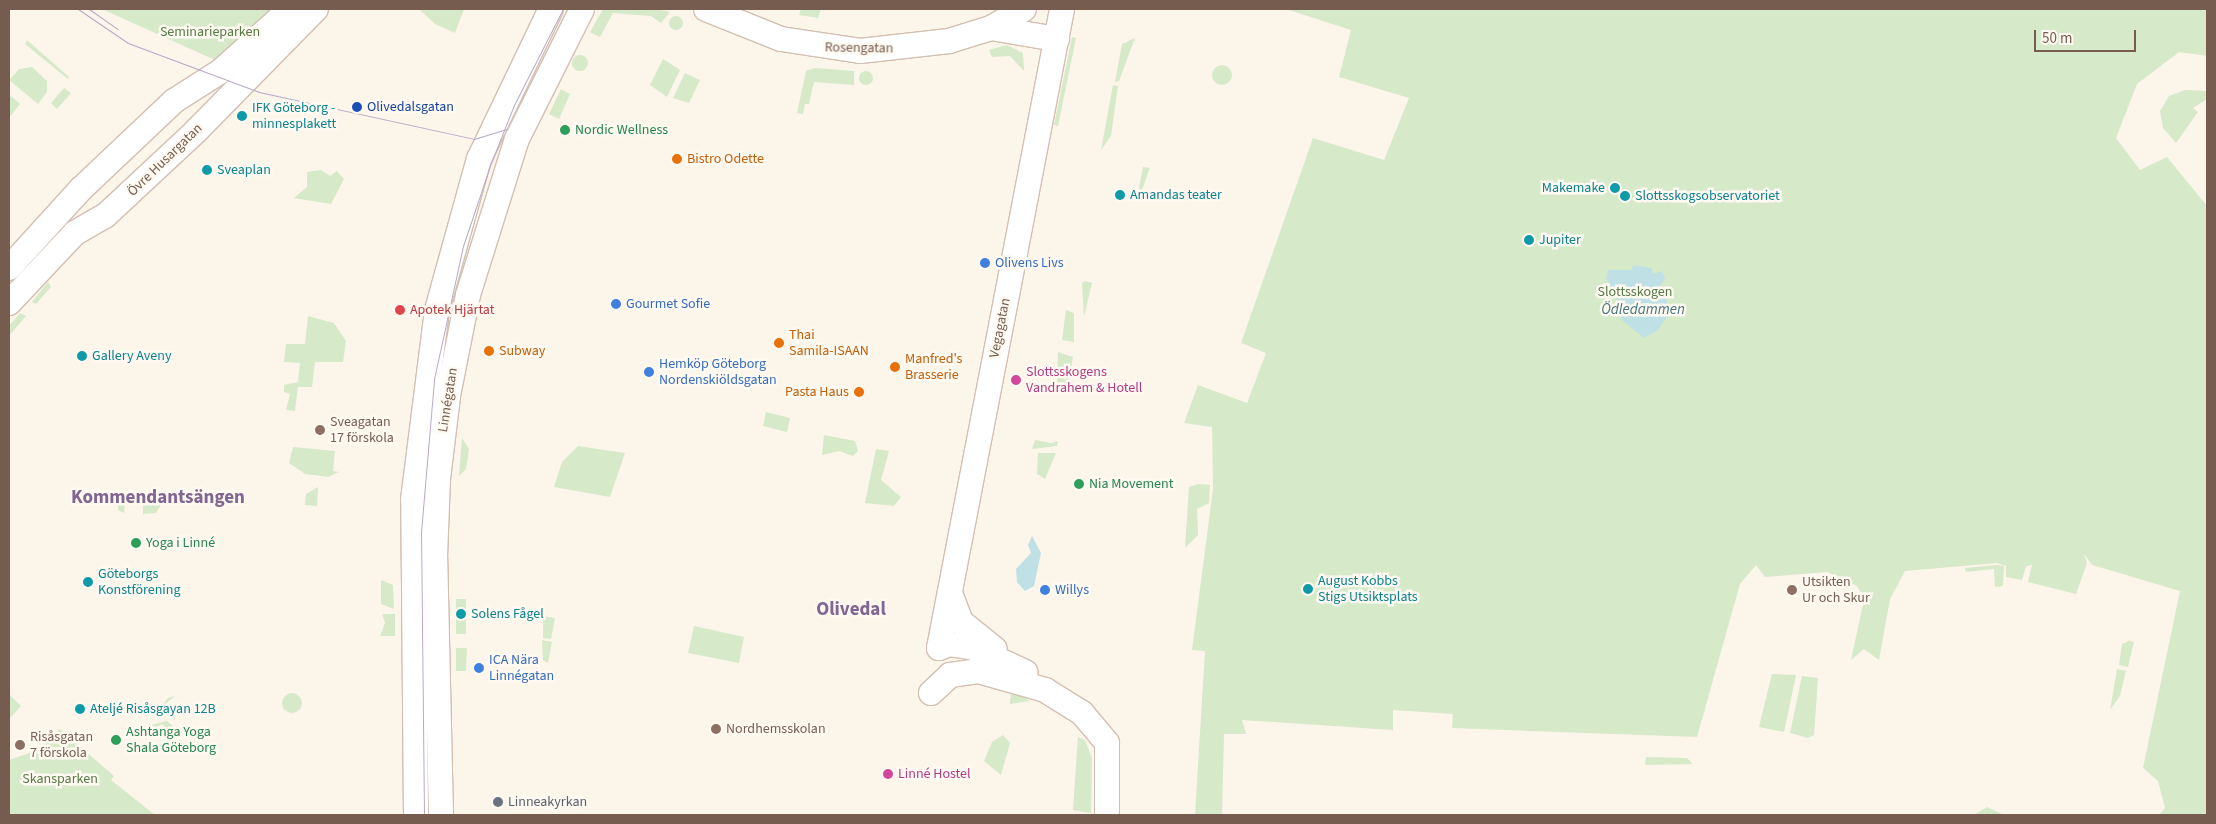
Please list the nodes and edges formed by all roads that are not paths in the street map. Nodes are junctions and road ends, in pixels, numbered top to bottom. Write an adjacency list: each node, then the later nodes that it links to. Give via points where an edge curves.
1 (290, 9): 11 (street, via 221,71 174,101)
2 (316, 9): 12 (street, Övre Husargatan)
3 (551, 9): 18 (street, Linnégatan, via 479,159 437,310 413,500)
4 (582, 9): 19 (street, Linnégatan, via 517,139 468,295 448,396 438,479 435,558)
5 (706, 9): 8 (street, Rosengatan)
6 (1024, 9): 9 (street, Rosengatan)
7 (1062, 9): 10 (street, Vegagatan)
8 (724, 14): 9 (street, Rosengatan, via 800,44 860,51 922,46)
9 (991, 28): 10 (street, Rosengatan)
10 (1057, 39): 15 (street, Vegagatan)
11 (117, 158): 12 (street, via 113,176); 13 (street)
12 (127, 198): 14 (street, Övre Husargatan, via 75,233)
13 (9, 268)
14 (9, 303)
15 (950, 593): 16 (street, via 961,622); 16 (street, Vegagatan, via 941,645 962,645)
16 (996, 664): 17 (street, via 950,675); 20 (street, via 1051,694 1094,724 1107,743)
17 (932, 693)
18 (416, 815)
19 (441, 815)
20 (1107, 815)

